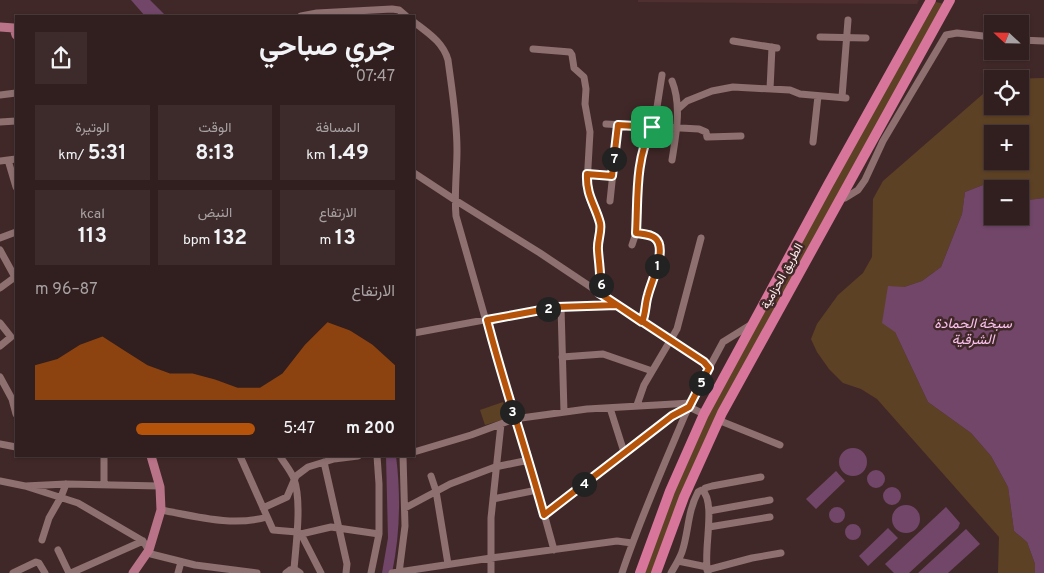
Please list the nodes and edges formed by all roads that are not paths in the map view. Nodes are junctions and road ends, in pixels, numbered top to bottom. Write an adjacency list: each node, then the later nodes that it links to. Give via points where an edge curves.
1 (929, 3): 56 (highway, الطريق الحزامية)
2 (948, 4): 38 (highway, الطريق الحزامية)
3 (306, 15): 4 (street, via 392,9)
4 (405, 15)
5 (848, 20): 11 (street)
6 (415, 23): 39 (street, via 438,41 448,60 457,150)
7 (0, 27): 8 (main road)
8 (15, 30)
9 (820, 36): 11 (street)
10 (984, 36): 38 (street, via 946,35 883,141 865,180 858,190)
11 (846, 38): 12 (street); 22 (street, via 844,97)
12 (866, 38)
13 (1029, 40): 15 (street)
14 (733, 41): 19 (street, via 775,48)
15 (1044, 41)
16 (533, 50): 35 (street, via 570,52 574,68 584,78 584,104 590,132)
17 (662, 76): 28 (street)
18 (672, 81): 23 (street)
19 (770, 89): 22 (street); 23 (street, via 733,87 712,90 687,101)
20 (15, 93): 21 (street)
21 (0, 95)
22 (818, 96): 31 (street)
23 (678, 109): 29 (street)
24 (15, 121): 25 (street)
25 (0, 122)
26 (606, 124): 27 (street)
27 (618, 125): 28 (street); 36 (street)
28 (652, 127): 29 (street); 42 (street, via 641,159)
29 (676, 128): 30 (street, via 704,130 708,137); 32 (street)
30 (741, 136)
31 (813, 142)
32 (672, 160)
33 (4, 161): 37 (street)
34 (415, 174): 39 (street)
35 (587, 174): 36 (street); 50 (street, via 590,200 600,224 598,249 602,278)
36 (612, 176): 40 (street)
37 (15, 185)
38 (841, 197): 72 (highway, الطريق الحزامية)
39 (455, 200): 50 (street); 53 (street, via 456,216)
40 (610, 202)
41 (15, 232): 43 (street)
42 (636, 233): 45 (street); 54 (street, via 649,235 659,244 659,260)
43 (0, 238)
44 (701, 238): 59 (street, via 677,329)
45 (632, 246)
46 (0, 250): 47 (street)
47 (15, 276)
48 (15, 279): 49 (street)
49 (0, 288)
50 (599, 293): 51 (street)
51 (617, 305): 52 (street); 54 (street)
52 (561, 307): 53 (street); 61 (street)
53 (487, 320): 57 (street); 71 (street)
54 (642, 322): 59 (street)
55 (0, 323): 58 (street)
56 (753, 324): 62 (street, via 723,342); 70 (highway, الطريق الحزامية)
57 (415, 333)
58 (14, 336): 60 (street)
59 (671, 340): 62 (street); 63 (street)
60 (0, 346)
61 (562, 357): 63 (street, via 603,354); 69 (street)
62 (709, 368): 66 (street)
63 (652, 371): 67 (street)
64 (0, 378): 65 (street)
65 (14, 398)
66 (690, 405): 67 (street); 70 (street); 78 (street); 116 (street)
67 (638, 406): 68 (street)
68 (610, 408): 69 (street); 78 (street)
69 (564, 412): 71 (street)
70 (704, 414): 140 (highway, الطريق الحزامية, via 670,491)
71 (514, 419): 73 (street); 86 (street)
72 (718, 420): 75 (street); 141 (highway, الطريق الحزامية, via 684,497)
73 (501, 424): 77 (street); 88 (street)
74 (0, 444): 76 (street)
75 (780, 445)
76 (15, 446)
77 (415, 452)
78 (624, 452): 107 (street)
79 (104, 457): 94 (street)
80 (151, 457): 96 (main road)
81 (240, 457): 103 (street)
82 (281, 457): 91 (street)
83 (352, 457): 87 (street)
84 (377, 457): 113 (street)
85 (403, 457): 104 (street)
86 (529, 460): 88 (street); 97 (street)
87 (324, 462): 91 (street, via 308,467); 110 (street)
88 (495, 467): 98 (street); 101 (street)
89 (431, 476): 98 (street)
90 (761, 477): 99 (street, via 707,487)
91 (294, 479): 103 (street, via 287,497); 112 (street)
92 (0, 481): 95 (street)
93 (66, 484): 94 (street); 95 (street); 100 (street)
94 (104, 485): 96 (street)
95 (25, 486): 100 (street)
96 (160, 486): 105 (main road)
97 (537, 490): 101 (street); 107 (street)
98 (436, 491): 104 (street); 124 (street)
99 (704, 491): 106 (street); 122 (street, via 698,493 691,509)
100 (61, 497): 114 (street); 115 (street, via 78,503)
101 (493, 499): 121 (street)
102 (770, 500): 106 (street)
103 (263, 508): 108 (street)
104 (405, 508): 137 (street)
105 (161, 510): 108 (street, via 223,521 244,522); 118 (main road)
106 (709, 511): 111 (street)
107 (544, 515): 119 (street)
108 (267, 517): 112 (street, via 273,530)
109 (770, 517): 111 (street)
110 (339, 527): 112 (street); 113 (street); 135 (street)
111 (709, 527): 126 (street)
112 (299, 533): 127 (street); 134 (street)
113 (379, 534): 136 (street)
114 (42, 540)
115 (143, 541): 118 (street); 130 (street)
116 (632, 543): 119 (street, via 617,541); 139 (street)
117 (58, 550): 130 (street)
118 (149, 550): 123 (street, via 155,555); 131 (main road)
119 (554, 550): 121 (street)
120 (781, 553): 126 (street)
121 (491, 558): 124 (street); 138 (street)
122 (678, 561): 126 (street); 142 (street)
123 (181, 562): 125 (street); 132 (street)
124 (448, 564): 137 (street)
125 (208, 570): 133 (street)
126 (707, 570)
127 (293, 572)
128 (13, 573): 129 (street, via 36,562)
129 (45, 573)
130 (70, 573)
131 (133, 573)
132 (178, 573)
133 (256, 573)
134 (321, 573)
135 (346, 573)
136 (371, 573)
137 (399, 573)
138 (491, 573)
139 (622, 573)
140 (640, 573)
141 (656, 573)
142 (671, 573)

